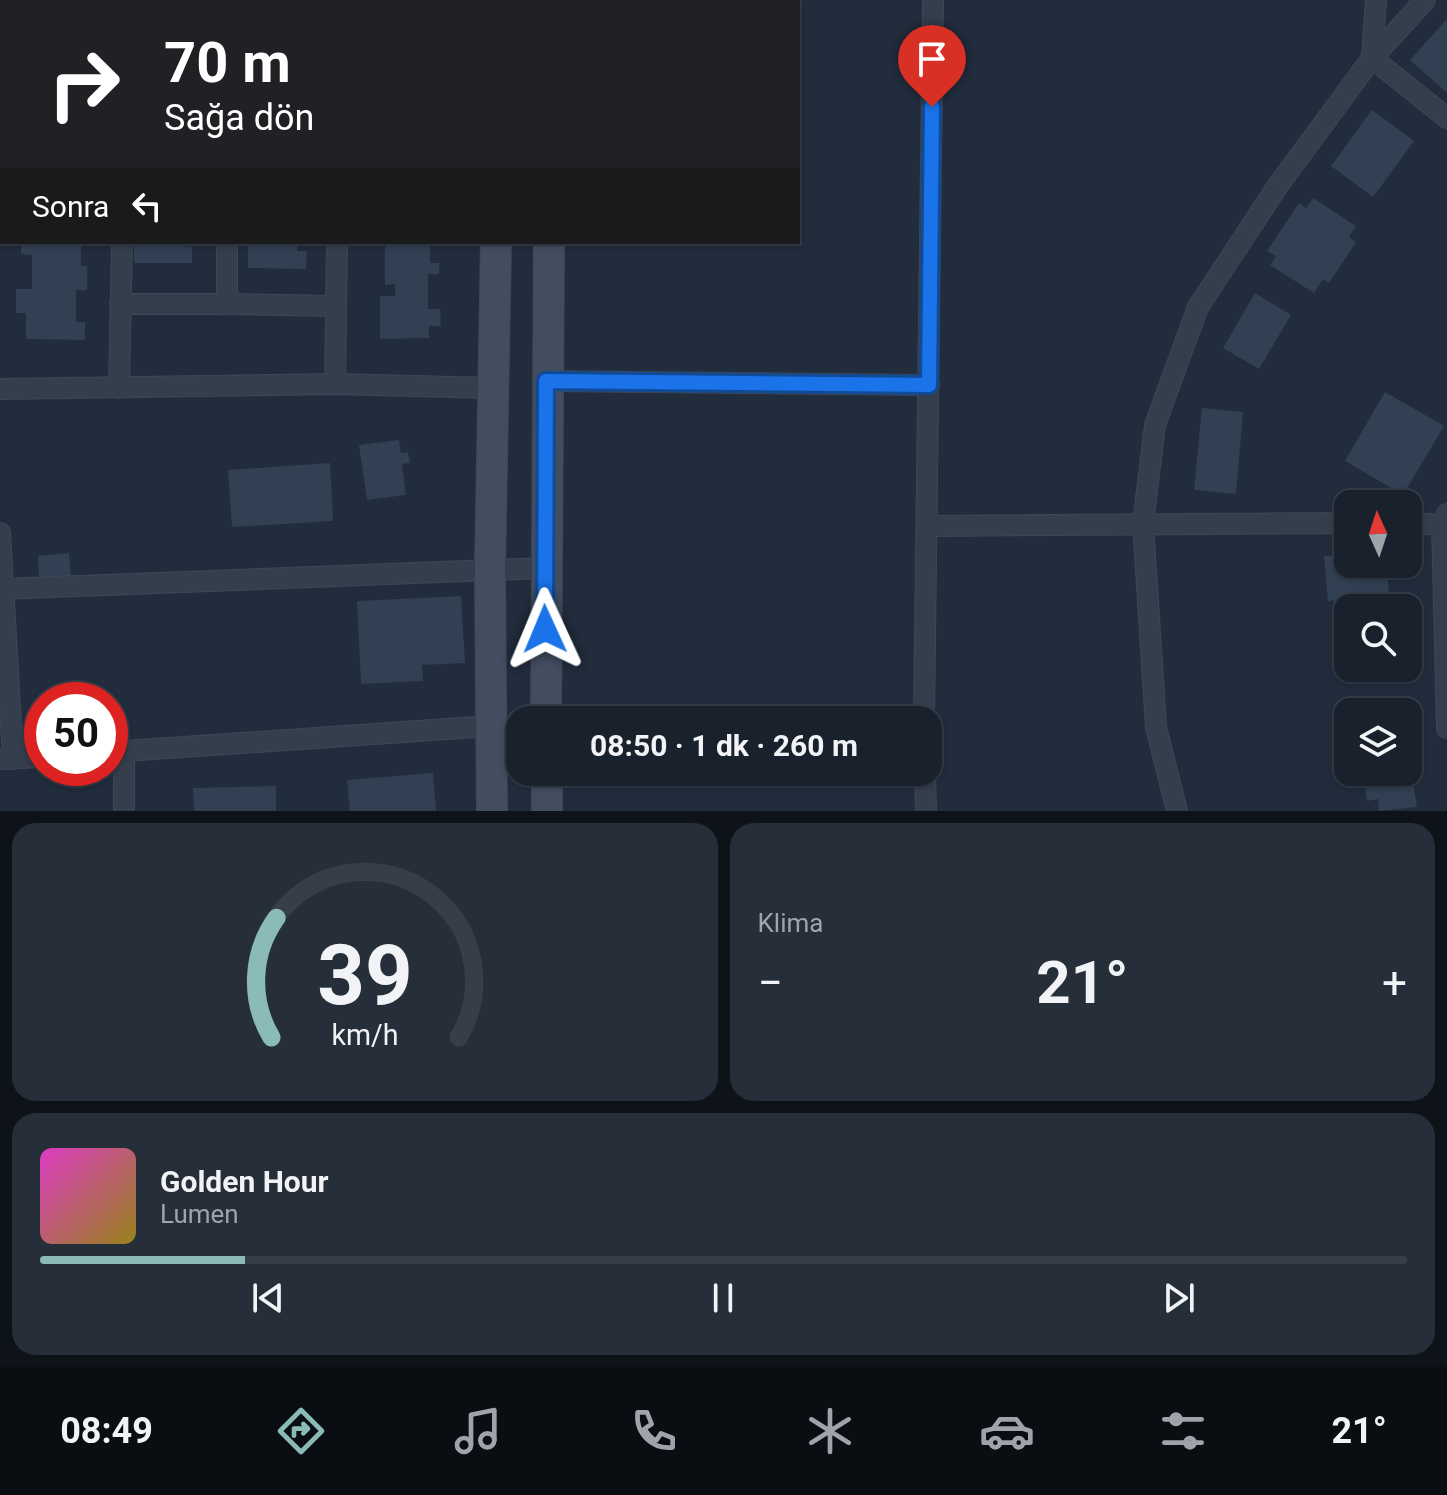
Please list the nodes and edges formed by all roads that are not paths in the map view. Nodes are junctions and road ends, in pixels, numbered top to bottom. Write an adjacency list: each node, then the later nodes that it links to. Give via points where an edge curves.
1 (933, 0): 16 (street)
2 (1376, 0): 4 (street)
3 (1425, 0): 4 (street)
4 (1372, 58): 5 (street); 22 (street, via 1279,184 1198,307 1155,425)
5 (1447, 118)
6 (122, 244): 11 (street)
7 (227, 244): 12 (street)
8 (337, 244): 13 (street)
9 (496, 244): 18 (main road)
10 (549, 244): 14 (main road)
11 (120, 304): 12 (street); 17 (street)
12 (227, 304): 13 (street)
13 (336, 306): 15 (street)
14 (546, 381): 16 (street); 26 (main road)
15 (335, 384): 17 (street); 18 (street)
16 (929, 385): 24 (street)
17 (119, 388): 19 (street)
18 (492, 388): 27 (main road)
19 (0, 389)
20 (1445, 521): 21 (street); 32 (street)
21 (1422, 522)
22 (1143, 523): 23 (street); 24 (street); 42 (street, via 1156,727)
23 (1334, 523)
24 (927, 526): 30 (street)
25 (0, 533): 28 (street)
26 (545, 568): 27 (street); 29 (main road)
27 (490, 570): 28 (street); 31 (main road)
28 (2, 588): 34 (street)
29 (546, 706)
30 (924, 706)
31 (491, 726): 33 (street); 39 (main road)
32 (1447, 728)
33 (128, 751)
34 (6, 759)
35 (121, 786): 38 (street)
36 (547, 786): 40 (main road)
37 (925, 786): 41 (street)
38 (124, 811)
39 (492, 811)
40 (547, 811)
41 (926, 811)
42 (1177, 811)

